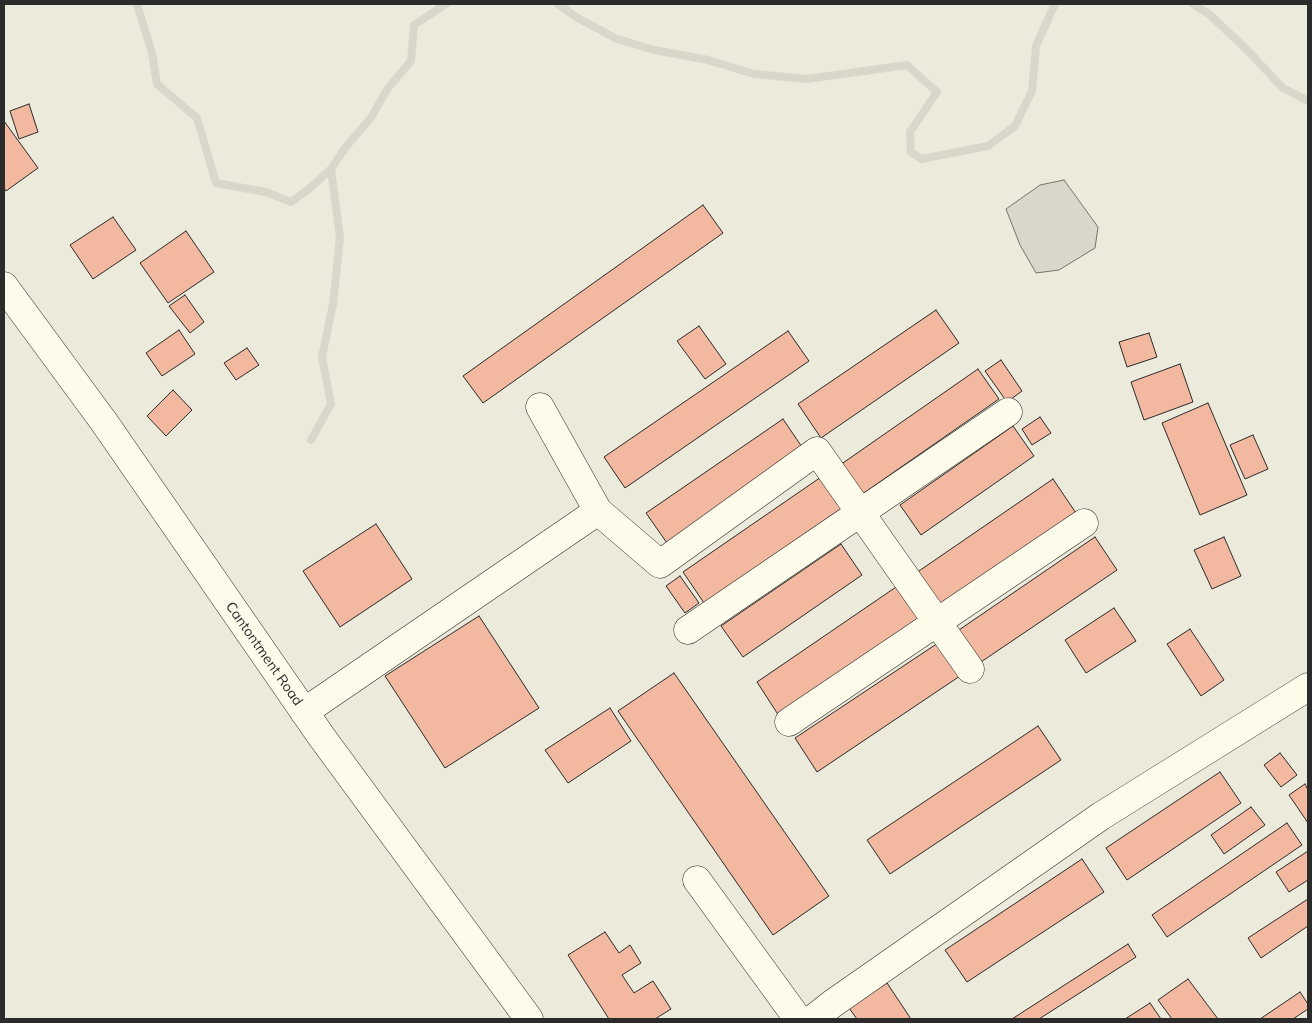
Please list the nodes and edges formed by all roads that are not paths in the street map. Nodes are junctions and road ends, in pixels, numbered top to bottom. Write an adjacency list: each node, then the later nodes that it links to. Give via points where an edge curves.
1 (4, 286): 11 (street, Cantontment Road, via 104,422)
2 (540, 408): 4 (street)
3 (1008, 412): 5 (street)
4 (598, 511): 5 (street, via 660,564 817,451); 11 (street)
5 (860, 512): 7 (street); 8 (street)
6 (1084, 523): 7 (street)
7 (937, 622): 9 (street); 12 (street)
8 (688, 630)
9 (970, 669)
10 (1308, 687): 16 (street, via 1101,816)
11 (304, 712): 14 (street, Cantontment Road)
12 (789, 722)
13 (697, 880): 15 (street)
14 (529, 1019)
15 (798, 1019)
16 (812, 1019)

